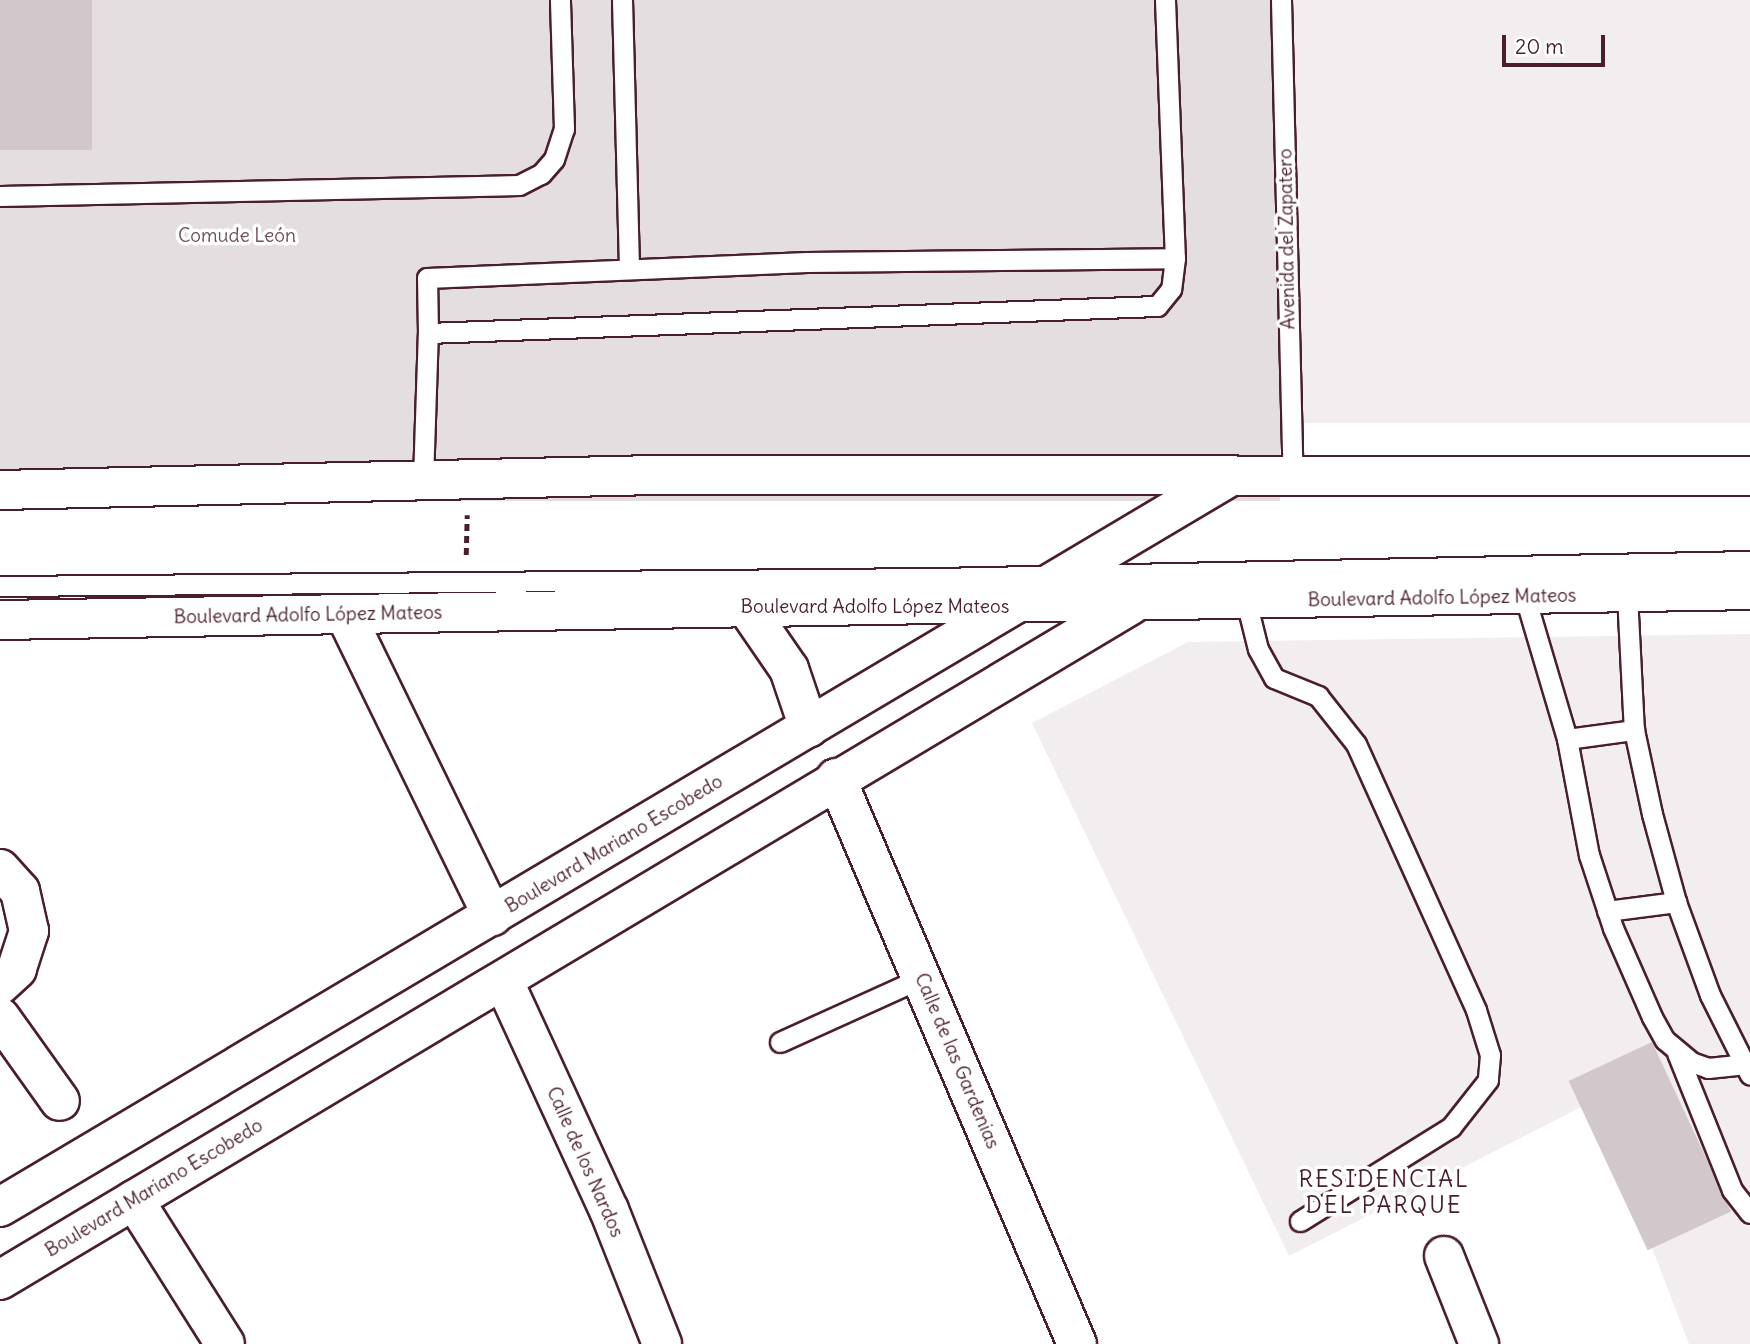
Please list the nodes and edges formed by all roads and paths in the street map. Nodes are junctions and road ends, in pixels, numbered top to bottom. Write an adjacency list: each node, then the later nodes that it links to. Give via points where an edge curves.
1 (560, 0): 5 (lane, via 564,129 554,159 541,174 519,185)
2 (622, 0): 7 (lane)
3 (1164, 0): 6 (lane)
4 (1281, 0): 11 (lane, Avenida del Zapatero)
5 (0, 196)
6 (1175, 258): 7 (lane); 8 (lane, via 1166,299 1148,309)
7 (629, 268): 8 (lane, via 428,278)
8 (428, 333): 13 (lane)
9 (1750, 475): 11 (main road)
10 (1228, 478): 11 (main road); 12 (main road, via 855,474); 16 (main road, Boulevard Mariano Escobedo)
11 (1293, 478)
12 (467, 479): 13 (main road); 17 (path)
13 (423, 480): 14 (main road)
14 (0, 490)
15 (1750, 561): 16 (lane)
16 (1073, 574): 17 (lane); 24 (main road, Boulevard Mariano Escobedo)
17 (465, 583): 18 (lane)
18 (0, 586)
19 (1750, 590): 20 (main road, Boulevard Adolfo López Mateos)
20 (1627, 594): 21 (main road, Boulevard Adolfo López Mateos); 29 (lane)
21 (1525, 597): 23 (main road, Boulevard Adolfo López Mateos); 30 (lane)
22 (1138, 601): 23 (main road, Boulevard Adolfo López Mateos); 24 (main road, Boulevard Adolfo López Mateos); 31 (main road, Boulevard Mariano Escobedo)
23 (1246, 601): 47 (lane, via 1258,649 1274,678 1318,696 1356,744 1476,1010 1490,1055 1488,1080 1451,1127)
24 (1016, 606): 25 (main road, Boulevard Adolfo López Mateos); 28 (main road, Boulevard Mariano Escobedo)
25 (747, 608): 26 (main road, Boulevard Adolfo López Mateos); 28 (main road, via 789,669)
26 (346, 615): 27 (main road, Boulevard Adolfo López Mateos); 35 (main road)
27 (0, 620)
28 (809, 728): 35 (main road, Boulevard Mariano Escobedo)
29 (1634, 730): 30 (lane); 33 (lane)
30 (1567, 739): 34 (lane, via 1589,855)
31 (836, 778): 36 (main road, Calle de las Gardenias); 37 (main road, Boulevard Mariano Escobedo)
32 (0, 869): 38 (main road, via 20,891 29,931 17,970)
33 (1676, 901): 34 (lane); 42 (lane, via 1710,995)
34 (1607, 911): 41 (lane, via 1653,1017)
35 (492, 916): 45 (main road, Boulevard Mariano Escobedo)
36 (922, 978): 40 (lane); 52 (main road, Calle de las Gardenias)
37 (504, 982): 44 (main road, Boulevard Mariano Escobedo); 51 (main road, Calle de los Nardos, via 609,1210)
38 (0, 985)
39 (0, 1017): 43 (main road)
40 (780, 1042)
41 (1677, 1053): 42 (lane, via 1708,1068); 46 (lane, via 1732,1190)
42 (1747, 1070)
43 (60, 1101)
44 (134, 1200): 49 (main road, Boulevard Mariano Escobedo); 50 (main road)
45 (0, 1207)
46 (1750, 1213)
47 (1300, 1221)
48 (1444, 1256): 53 (main road)
49 (0, 1280)
50 (225, 1344)
51 (662, 1344)
52 (1077, 1344)
53 (1479, 1344)

